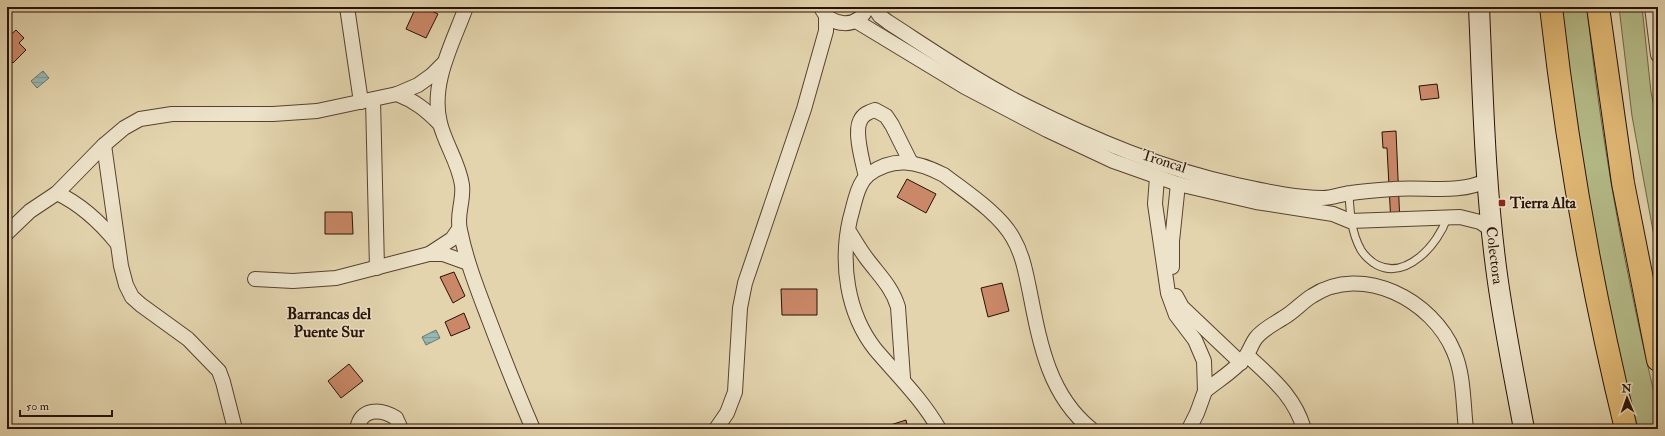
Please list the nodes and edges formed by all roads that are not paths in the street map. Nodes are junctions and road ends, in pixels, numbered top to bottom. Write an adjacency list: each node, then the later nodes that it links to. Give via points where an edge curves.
1 (347, 7): 16 (street)
2 (466, 7): 14 (street)
3 (867, 7): 10 (street)
4 (874, 7): 25 (street, Troncal, via 888,22 1025,106 1149,161 1205,178 1274,194 1324,198)
5 (1479, 7): 22 (main road, Colectora)
6 (1551, 7): 52 (highway, via 1579,201 1603,330)
7 (1598, 7): 38 (highway, via 1623,183)
8 (1652, 7): 13 (street)
9 (824, 12): 11 (street); 12 (street, via 826,31)
10 (856, 21): 11 (street); 21 (street, Troncal, via 1003,108 1113,161)
11 (842, 24): 12 (street)
12 (820, 49): 45 (street, via 804,109 745,283 740,308 735,392 727,413)
13 (1658, 54)
14 (443, 64): 15 (street, via 432,76); 17 (street, via 437,108)
15 (397, 94): 16 (street); 17 (street, via 424,108)
16 (367, 101): 18 (street, via 317,111 153,116 140,119 124,128); 35 (street)
17 (440, 124): 28 (street, via 463,187 458,218)
18 (104, 145): 24 (street); 32 (street)
19 (911, 163): 20 (street, via 887,164); 20 (street, via 886,116 875,110 866,113 860,121 858,133); 47 (street, via 944,175 1005,226 1024,265 1041,348 1053,380 1072,411)
20 (866, 177): 29 (street, via 858,192)
21 (1157, 177): 23 (street, Troncal); 40 (street, via 1155,204 1168,293 1176,315 1201,350)
22 (1488, 180): 25 (street, Troncal, via 1470,187); 30 (main road, Colectora)
23 (1178, 184): 27 (street, Troncal, via 1256,202 1333,214); 37 (street, via 1172,241 1174,292 1182,307)
24 (57, 193): 31 (street, via 30,211); 32 (street, via 82,207)
25 (1349, 193): 27 (lane)
26 (1447, 218): 27 (street, Troncal); 27 (lane, via 1443,230 1426,252 1413,263 1385,269 1373,263 1362,251); 30 (street, Troncal, via 1470,219)
27 (1350, 220)
28 (459, 229): 33 (street, via 452,239); 34 (street)
29 (848, 230): 39 (street, via 891,288 895,298 898,307); 39 (street, via 846,268 851,302 861,326 875,348)
30 (1492, 230): 51 (main road, Colectora, via 1498,282)
31 (7, 232)
32 (117, 243): 41 (street, via 126,285 132,297 188,339 210,361 223,382)
33 (429, 254): 34 (street, via 443,254); 35 (street)
34 (468, 263): 44 (street)
35 (377, 268): 36 (street, via 322,280)
36 (255, 279)
37 (1244, 359): 40 (street); 49 (street, via 1289,396); 50 (street, via 1256,337 1289,315 1311,296 1341,285 1382,286 1408,299 1446,336 1458,362)
38 (1658, 360)
39 (902, 378): 46 (street)
40 (1205, 391): 48 (street)
41 (234, 427)
42 (357, 429): 43 (street, via 363,415 380,411 396,418)
43 (401, 429)
44 (533, 429)
45 (716, 429)
46 (939, 429)
47 (1091, 429)
48 (1189, 429)
49 (1304, 429)
50 (1466, 429)
51 (1524, 429)
52 (1626, 429)

